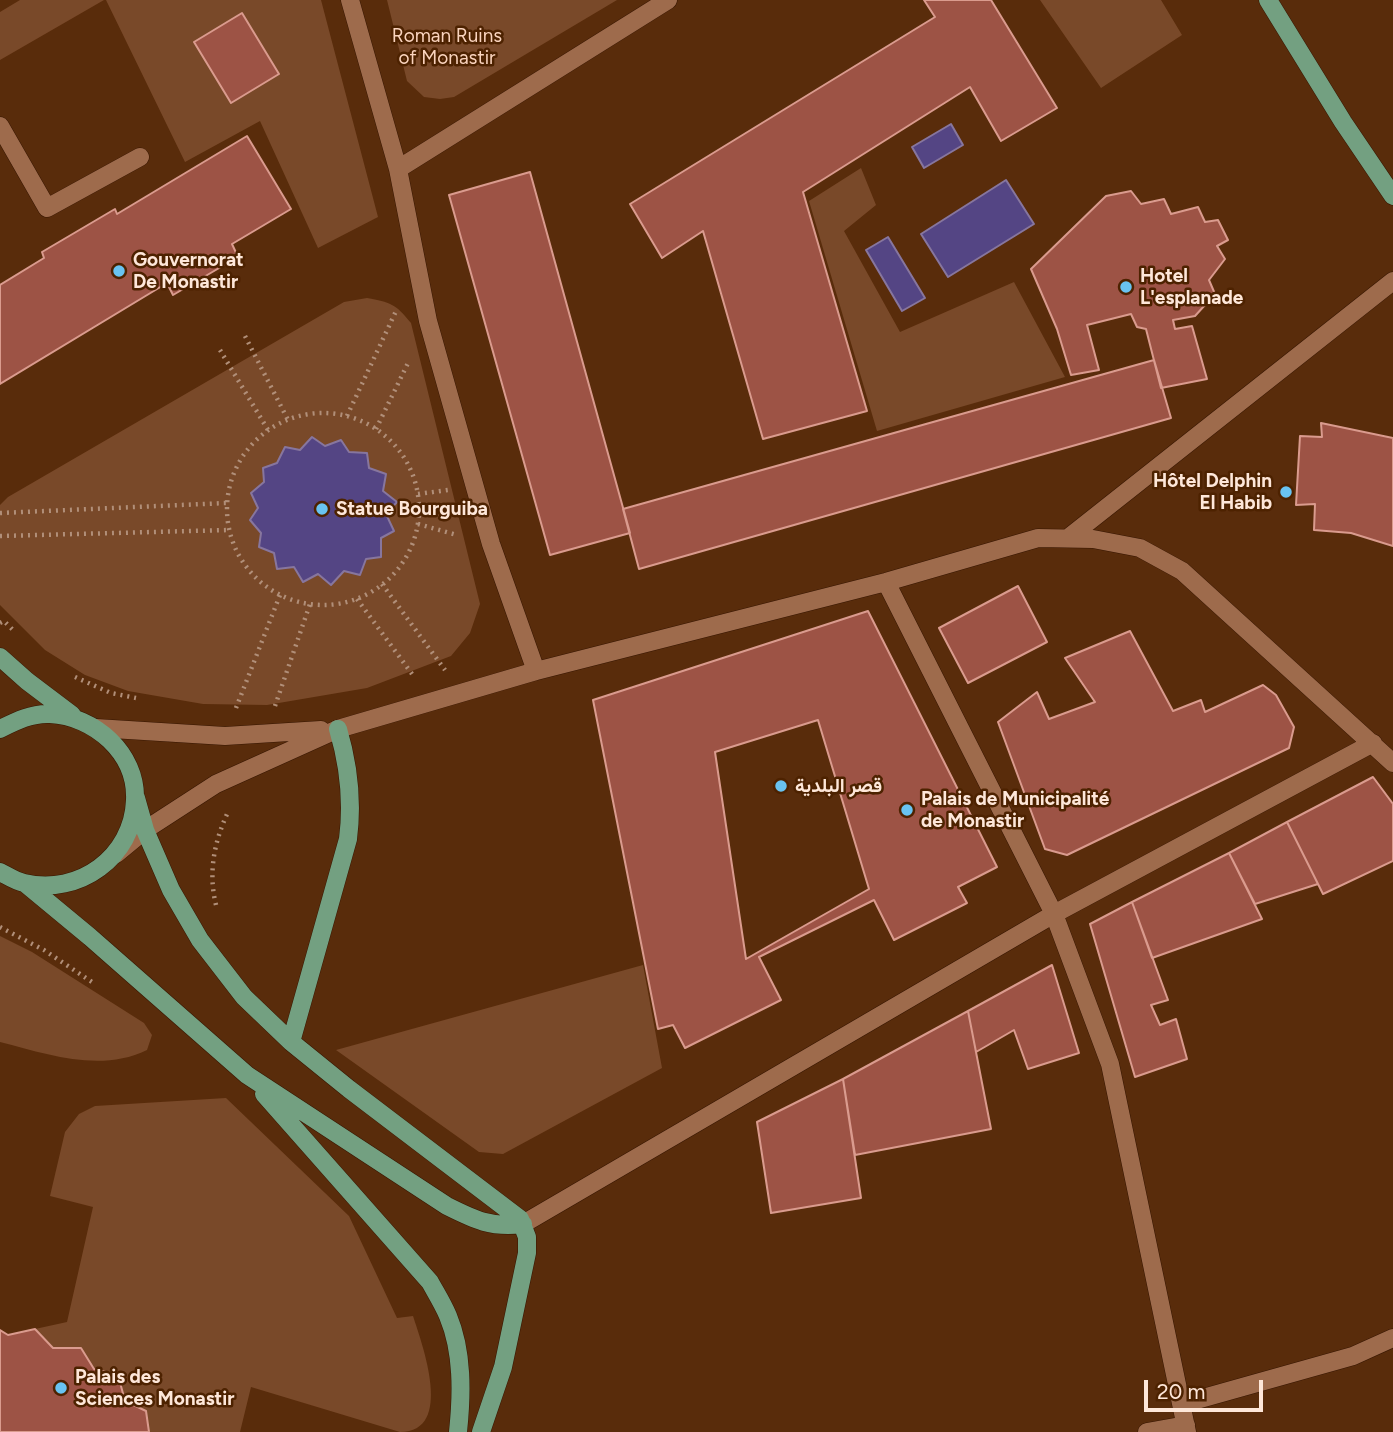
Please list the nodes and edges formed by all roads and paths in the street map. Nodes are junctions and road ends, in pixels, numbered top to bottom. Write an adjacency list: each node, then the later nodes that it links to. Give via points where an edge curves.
1 (349, 0): 6 (street)
2 (668, 0): 6 (street)
3 (1268, 0): 7 (main road)
4 (0, 125): 5 (street, via 47,208)
5 (140, 157)
6 (398, 169): 8 (street)
7 (1393, 195)
8 (417, 266): 10 (street); 13 (path)
9 (1393, 281): 22 (street)
10 (428, 321): 15 (path); 23 (street)
11 (245, 336): 14 (path)
12 (220, 350): 16 (path)
13 (347, 416): 14 (path, via 317,413); 15 (path)
14 (288, 420): 16 (path)
15 (376, 429): 19 (path, via 396,447 410,469 418,494)
16 (268, 430): 17 (path, via 248,447 234,470)
17 (226, 503): 18 (path); 20 (path)
18 (0, 513)
19 (418, 524): 23 (path); 25 (path, via 399,568)
20 (229, 530): 21 (path); 26 (path, via 238,556 256,578)
21 (0, 536)
22 (1068, 538): 24 (street, via 1038,538); 39 (street, via 1140,548 1182,570)
23 (491, 544): 30 (street)
24 (886, 582): 30 (street); 46 (street)
25 (382, 584): 27 (path); 31 (path)
26 (280, 595): 28 (path); 38 (path)
27 (357, 599): 28 (path); 32 (path)
28 (310, 604): 37 (path)
29 (0, 657): 33 (main road)
30 (536, 671): 31 (street)
31 (462, 693): 32 (street)
32 (432, 701): 36 (street)
33 (75, 718): 34 (main road); 35 (main road, via 49,713 22,718)
34 (96, 728): 38 (street); 41 (main road, via 124,758)
35 (0, 729)
36 (338, 729): 37 (street); 42 (street, via 216,784); 47 (main road, via 351,786 348,839)
37 (265, 735): 38 (street)
38 (225, 736)
39 (1373, 743): 40 (street); 46 (street)
40 (1393, 762)
41 (136, 798): 42 (main road); 43 (main road, via 124,841)
42 (145, 830): 43 (street); 47 (main road, via 171,890 200,940 244,997)
43 (110, 859): 45 (main road, via 93,874 72,883 48,886)
44 (0, 872): 45 (main road)
45 (14, 881): 48 (main road)
46 (1054, 914): 49 (street); 51 (street, via 1110,1063)
47 (291, 1042): 49 (main road, via 516,1214)
48 (247, 1075): 49 (main road, via 447,1206 478,1222 501,1227); 53 (main road, via 430,1282 449,1317 459,1360)
49 (523, 1224): 54 (main road, via 527,1253 503,1367)
50 (1393, 1338): 51 (street, via 1353,1356)
51 (1182, 1404): 52 (street)
52 (1187, 1428): 55 (street)
53 (458, 1432)
54 (481, 1432)
55 (1147, 1432)

